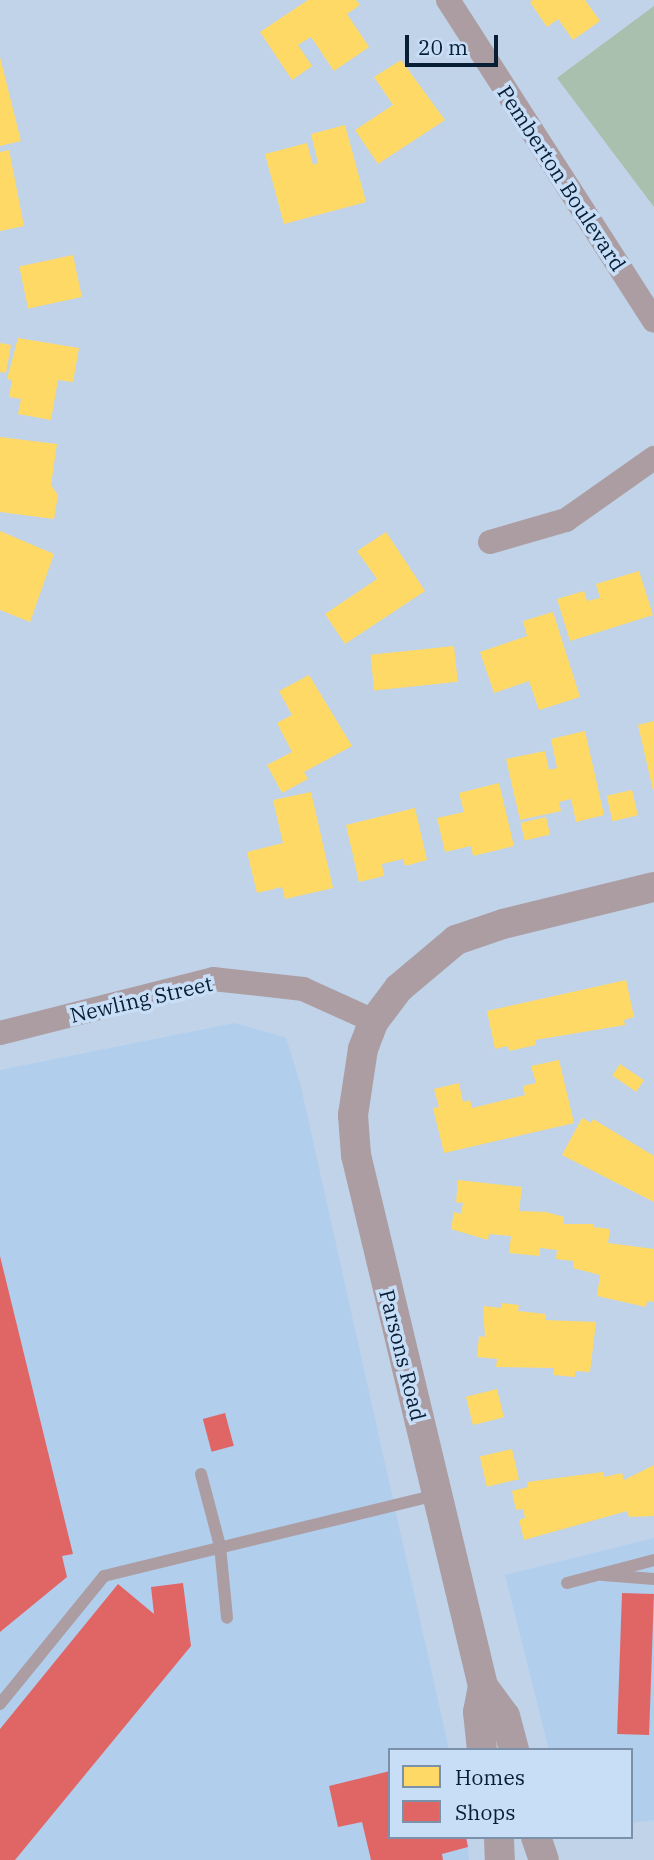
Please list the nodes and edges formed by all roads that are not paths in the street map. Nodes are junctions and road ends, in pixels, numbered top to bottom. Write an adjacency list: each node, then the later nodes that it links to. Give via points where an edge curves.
1 (448, 0): 2 (street, Pemberton Boulevard)
2 (654, 321)
3 (654, 458): 4 (street, via 566,520)
4 (490, 542)
5 (654, 887): 6 (street, via 503,923 456,940 412,973)
6 (374, 1021): 7 (street, Newling Street, via 303,989 213,979); 9 (street, Parsons Road, via 358,1077 353,1115 356,1155)
7 (0, 1033)
8 (201, 1474): 10 (lane)
9 (439, 1495): 10 (lane); 16 (street, Parsons Road)
10 (220, 1546): 15 (lane); 17 (lane, via 104,1576)
11 (654, 1560): 12 (lane)
12 (596, 1575): 13 (lane); 14 (lane)
13 (654, 1579)
14 (567, 1583)
15 (226, 1618)
16 (483, 1686): 18 (street, Parsons Road, via 478,1712); 19 (street, Parsons Road, via 505,1716)
17 (0, 1704)
18 (482, 1748)
19 (513, 1748)
20 (499, 1839): 22 (street)
21 (537, 1839): 23 (street)
22 (500, 1860)
23 (544, 1860)

